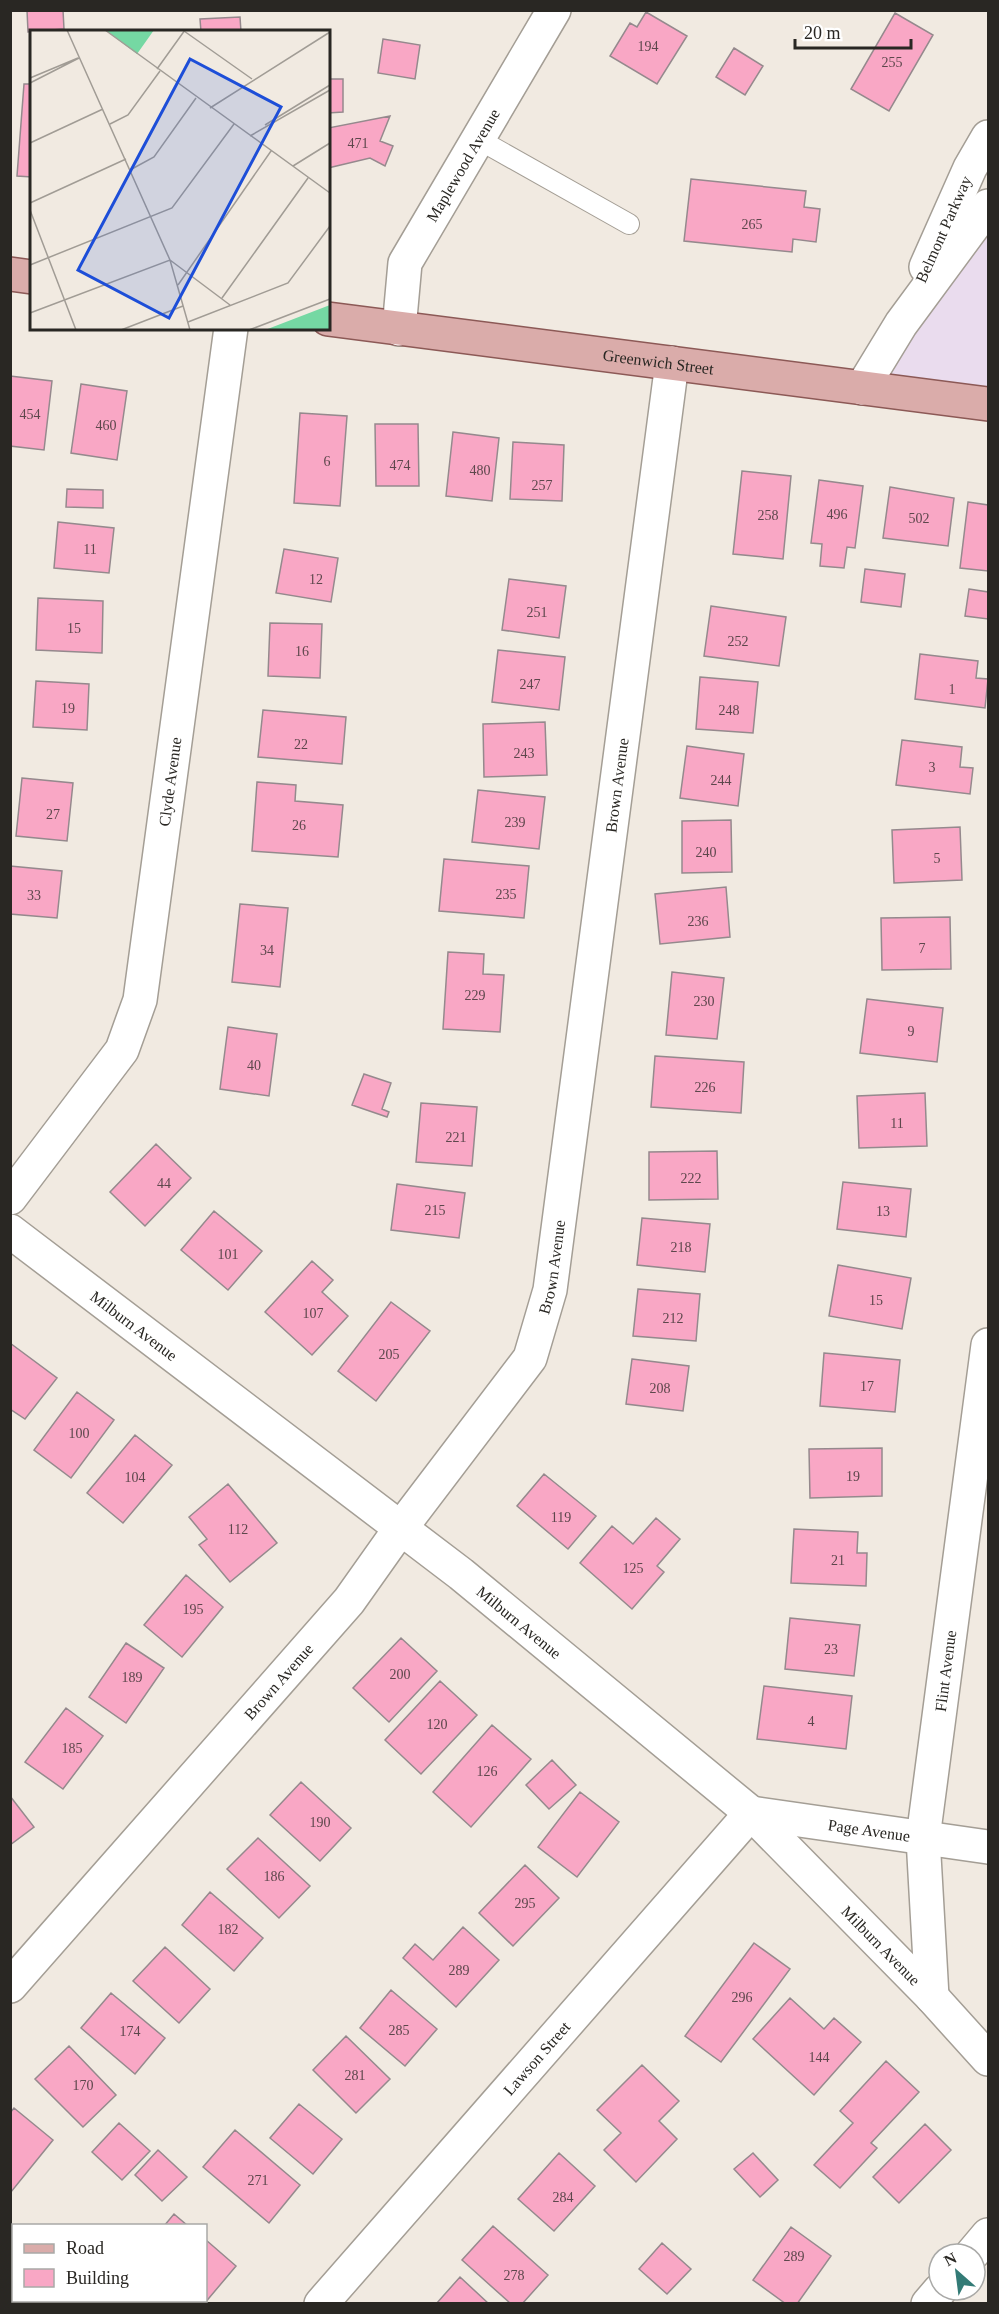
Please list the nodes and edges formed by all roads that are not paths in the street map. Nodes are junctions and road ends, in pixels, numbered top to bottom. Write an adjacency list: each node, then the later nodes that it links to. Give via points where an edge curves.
1 (554, 10): 3 (street, Maplewood Avenue)
2 (988, 137): 9 (street, Belmont Parkway, via 970,168)
3 (478, 139): 5 (lane); 10 (street, Maplewood Avenue, via 405,263)
4 (988, 206): 9 (street, Belmont Parkway)
5 (629, 224)
6 (10, 274): 7 (main road)
7 (30, 277)
8 (330, 319): 10 (main road, Greenwich Street)
9 (901, 324): 13 (street, Belmont Parkway)
10 (399, 329): 12 (main road, Greenwich Street)
11 (231, 330): 15 (street, Clyde Avenue, via 140,1000 122,1050)
12 (672, 363): 13 (main road, Greenwich Street); 18 (street, Brown Avenue, via 550,1290 530,1358)
13 (862, 388): 14 (main road, Greenwich Street)
14 (988, 404)
15 (10, 1198)
16 (10, 1231): 18 (street, Milburn Avenue)
17 (988, 1345): 20 (street, Flint Avenue)
18 (400, 1529): 19 (street, Milburn Avenue, via 461,1574); 22 (street, Brown Avenue, via 349,1601)
19 (751, 1813): 20 (street, Page Avenue); 23 (street, Milburn Avenue); 25 (street, Lawson Street)
20 (923, 1838): 21 (street, Page Avenue); 23 (street, Flint Avenue)
21 (988, 1847)
22 (10, 1986)
23 (932, 1997): 24 (street, Milburn Avenue)
24 (988, 2059)
25 (321, 2304)

